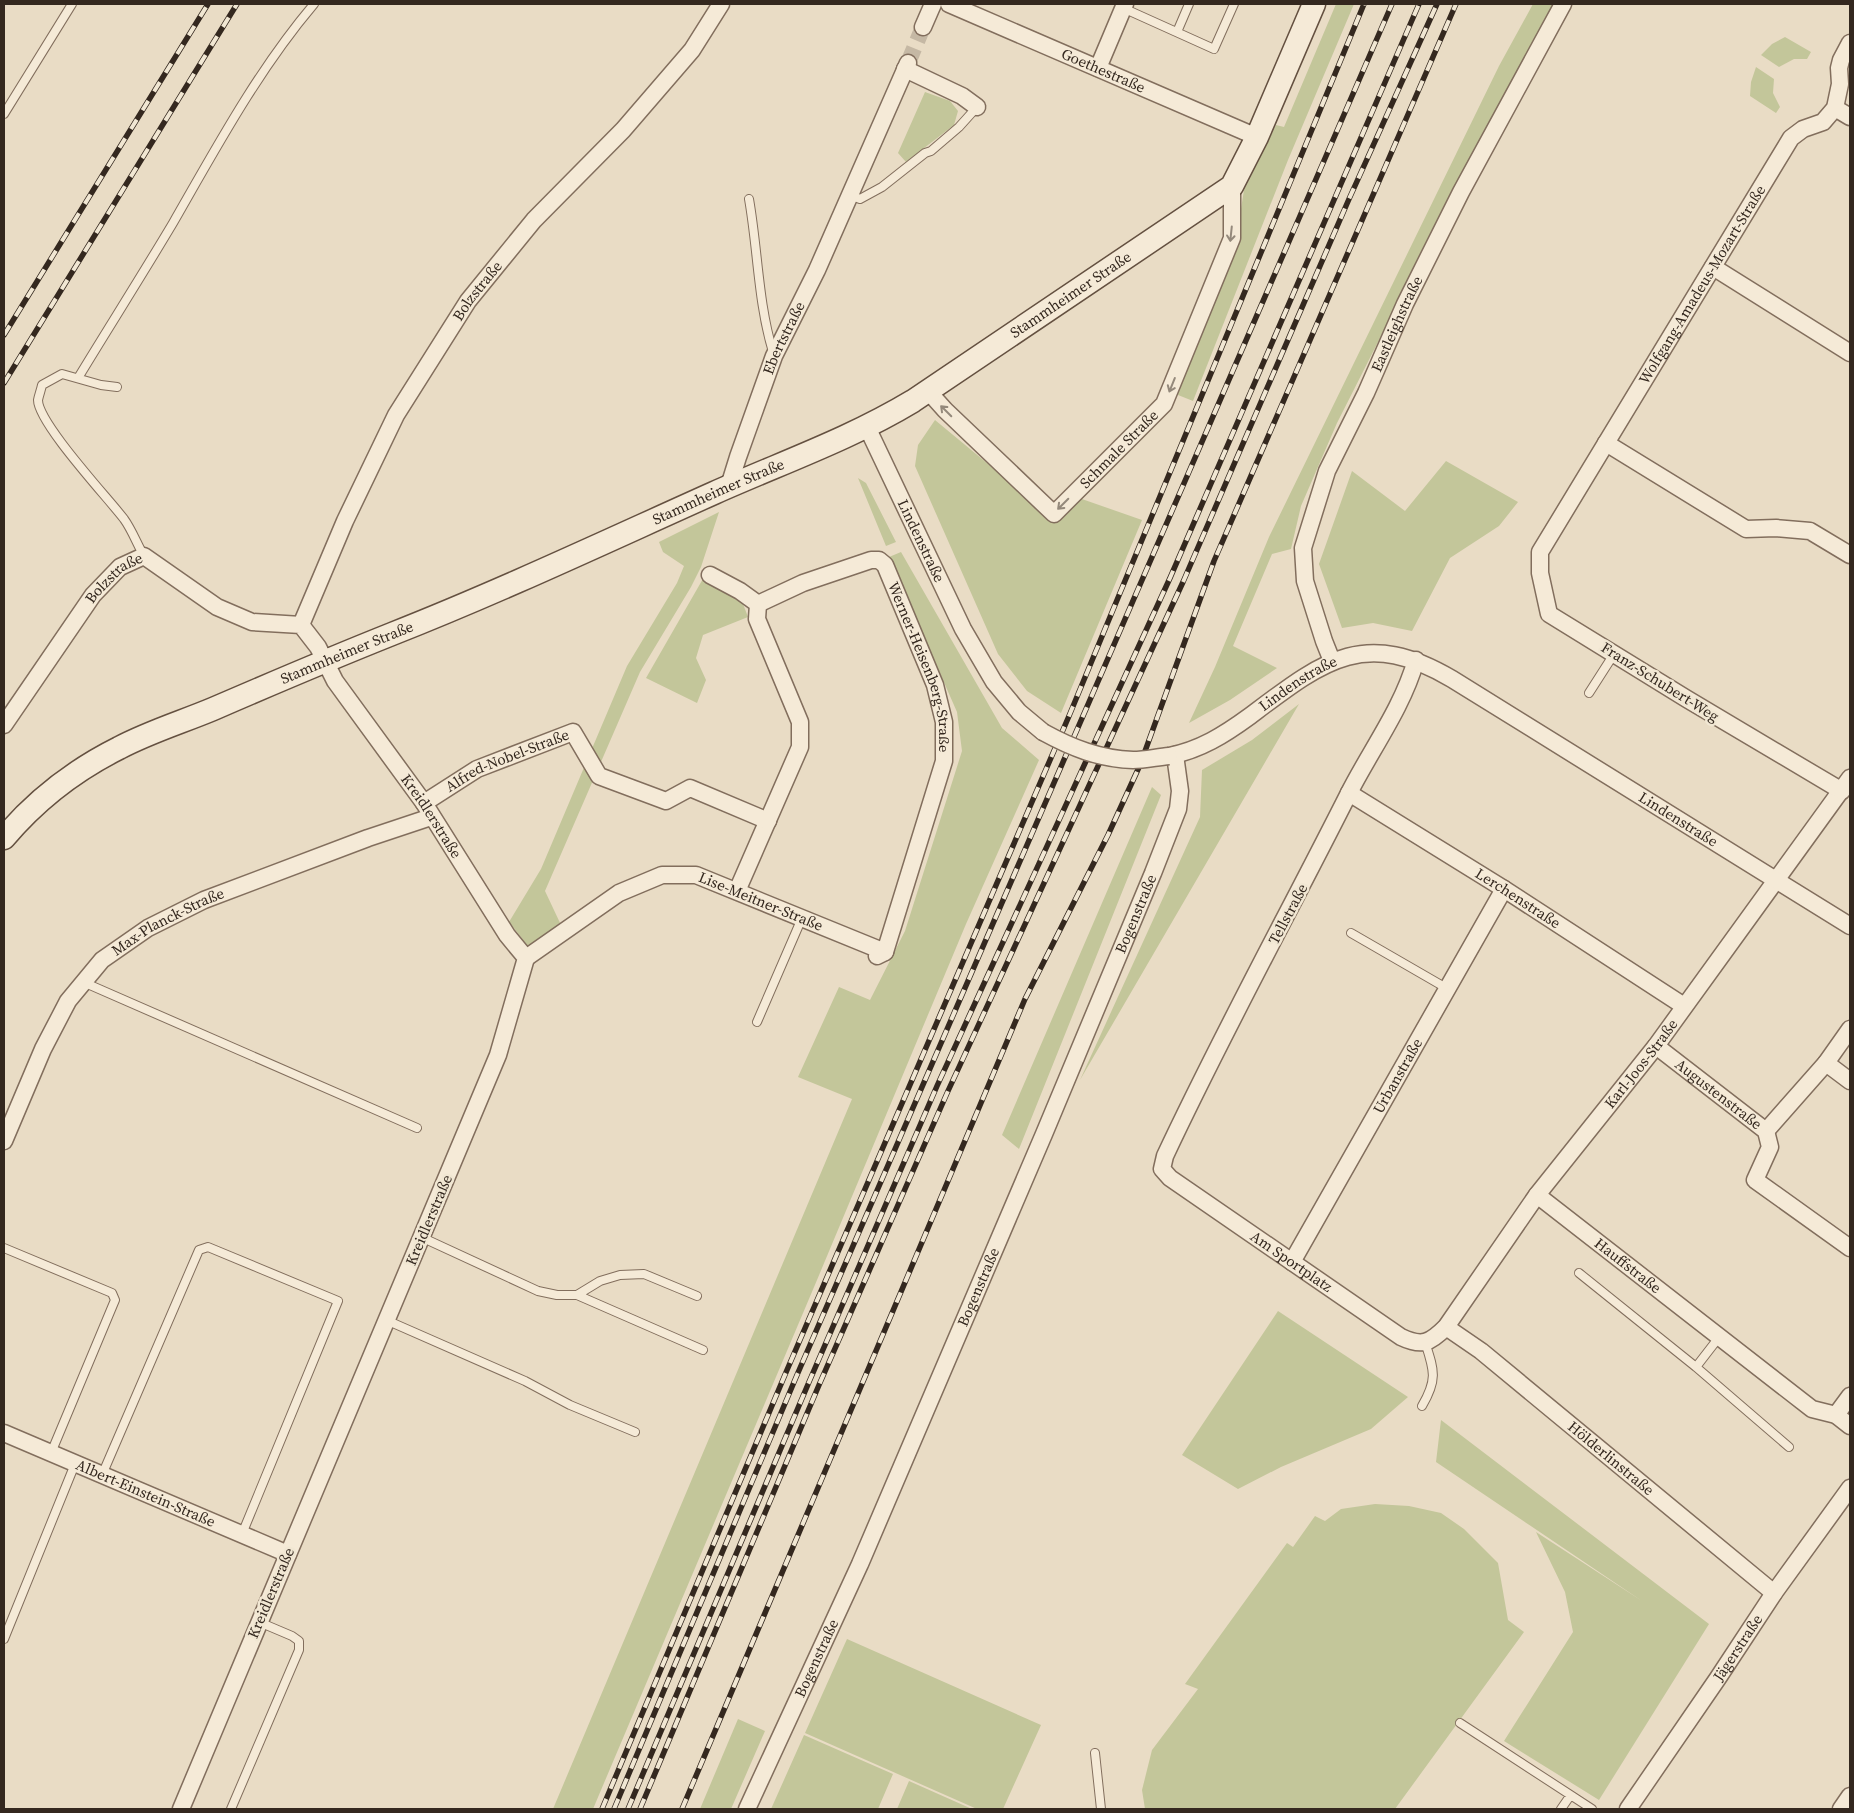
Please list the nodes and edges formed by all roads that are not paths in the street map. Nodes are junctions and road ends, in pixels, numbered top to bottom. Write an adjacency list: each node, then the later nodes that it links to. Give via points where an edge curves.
1 (72, 4): 17 (lane)
2 (314, 4): 26 (lane, via 233,119)
3 (721, 4): 37 (street, Bolzstraße, via 692,50 623,130 534,220 465,305 396,415 345,521)
4 (933, 4): 11 (street)
5 (949, 4): 14 (street, Goethestraße)
6 (1189, 4): 12 (lane)
7 (1234, 4): 12 (lane, via 1214,49)
8 (1314, 4): 19 (main road, Stammheimer Straße)
9 (1563, 4): 41 (street, Eastleighstraße, via 1461,192 1327,471 1303,548 1305,581)
10 (1124, 6): 12 (lane); 14 (street)
11 (923, 27)
12 (1177, 32)
13 (1850, 43): 16 (street, via 1839,68 1840,84)
14 (1098, 68): 19 (street, Goethestraße)
15 (977, 107): 21 (lane, Ebertstraße, via 960,127 882,187 860,199); 21 (street, Ebertstraße, via 906,66)
16 (1835, 108): 18 (street); 23 (street, Wolfgang-Amadeus-Mozart-Straße, via 1823,122 1802,129 1791,138)
17 (4, 114)
18 (1850, 117)
19 (1257, 137): 20 (main road, Stammheimer Straße)
20 (1232, 186): 28 (main road, Stammheimer Straße); 28 (street, Schmale Straße, one-way to 28, via 1232,238 1164,404 1054,514)
21 (850, 195): 25 (street, Ebertstraße)
22 (748, 199): 25 (lane, via 766,328)
23 (1713, 267): 24 (street); 30 (street, Wolfgang-Amadeus-Mozart-Straße)
24 (1850, 353)
25 (774, 356): 31 (street, Ebertstraße)
26 (78, 378): 27 (lane); 34 (lane, via 62,374 42,385 38,401 61,442 124,520)
27 (117, 387)
28 (928, 391): 29 (main road, Stammheimer Straße)
29 (867, 427): 31 (main road, Stammheimer Straße); 44 (street, Lindenstraße, bridge, via 963,629 994,682 1019,712 1043,732 1070,747 1096,755 1134,760)
30 (1606, 443): 32 (street, Wolfgang-Amadeus-Mozart-Straße); 33 (street, via 1746,529 1810,531)
31 (729, 486): 40 (main road, Stammheimer Straße, via 470,604)
32 (1549, 536): 38 (street, Franz-Schubert-Weg, via 1540,552 1540,573 1549,614)
33 (1850, 555)
34 (144, 556): 37 (street, Bolzstraße, via 217,607 252,622); 43 (street, Bolzstraße, via 120,567 93,595)
35 (710, 575): 36 (street)
36 (758, 604): 48 (street, via 757,619 800,722 800,747); 56 (street, Werner-Heisenberg-Straße, via 803,583 879,560 885,565 935,685 944,722 944,761)
37 (301, 625): 40 (street)
38 (1614, 654): 42 (lane); 45 (street, Franz-Schubert-Weg)
39 (1416, 660): 41 (street, Lindenstraße, via 1375,653); 46 (street, Tellstraße, via 1409,684); 50 (street, Lindenstraße, via 1452,679)
40 (325, 661): 47 (street, Kreidlerstraße, via 335,681); 49 (main road, Stammheimer Straße, via 121,747 47,794)
41 (1332, 661): 44 (street, Lindenstraße, via 1292,684 1209,743)
42 (1589, 693)
43 (4, 725)
44 (1172, 755): 106 (street, Bogenstraße, via 1180,791 1178,809 1044,1134 860,1564)
45 (1846, 784): 50 (street, Karl-Joos-Straße)
46 (1349, 793): 51 (street, Lerchenstraße); 69 (street, Tellstraße, via 1207,1066)
47 (427, 810): 48 (street, Alfred-Nobel-Straße, via 477,770 573,732 599,776 666,801 690,788); 57 (street, Kreidlerstraße, via 507,935); 58 (street, Max-Planck-Straße, via 368,838 204,900 148,928 102,960)
48 (768, 821): 52 (street)
49 (4, 838)
50 (1777, 880): 54 (street, Lindenstraße); 60 (street, Karl-Joos-Straße)
51 (1504, 889): 59 (street, Urbanstraße); 60 (street, Lerchenstraße)
52 (737, 891): 53 (street, Lise-Meitner-Straße); 57 (street, Lise-Meitner-Straße, via 696,875 662,875 619,892)
53 (802, 918): 56 (street, Lise-Meitner-Straße); 61 (lane)
54 (1850, 926)
55 (1351, 932): 59 (lane)
56 (881, 954)
57 (526, 958): 71 (street, Kreidlerstraße, via 498,1055)
58 (83, 982): 66 (lane); 68 (street, Max-Planck-Straße, via 68,1001 43,1049)
59 (1448, 989): 74 (street, Urbanstraße)
60 (1684, 1006): 63 (street, Karl-Joos-Straße)
61 (758, 1022)
62 (1850, 1029): 64 (street)
63 (1656, 1046): 67 (street, Augustenstraße); 70 (street, Karl-Joos-Straße)
64 (1826, 1063): 65 (street); 67 (street)
65 (1850, 1081)
66 (416, 1128)
67 (1766, 1131): 73 (street, Augustenstraße, via 1770,1147 1755,1180)
68 (4, 1142)
69 (1162, 1169): 74 (street, Am Sportplatz, via 1170,1178)
70 (1537, 1195): 79 (street, Karl-Joos-Straße); 80 (street, Hauffstraße)
71 (421, 1237): 76 (lane, via 538,1291 557,1295); 78 (street, Kreidlerstraße)
72 (4, 1248): 91 (lane, via 112,1293 115,1300)
73 (1850, 1248)
74 (1292, 1262): 81 (street, Am Sportplatz, via 1401,1337 1414,1343)
75 (1580, 1273): 83 (lane)
76 (577, 1294): 77 (lane, via 600,1281 620,1275 644,1274); 82 (lane)
77 (697, 1296)
78 (386, 1320): 88 (lane); 96 (street, Kreidlerstraße)
79 (1446, 1327): 81 (street, Karl-Joos-Straße, via 1434,1339); 97 (street, Hölderlinstraße, via 1481,1351)
80 (1720, 1336): 83 (lane); 86 (street, Hauffstraße, via 1812,1409)
81 (1425, 1342): 85 (lane, via 1434,1371 1430,1393)
82 (703, 1350)
83 (1696, 1367): 90 (lane)
84 (1850, 1396): 86 (street)
85 (1422, 1406)
86 (1836, 1416): 87 (street, Hauffstraße)
87 (1850, 1426)
88 (635, 1432)
89 (4, 1434): 91 (street, Albert-Einstein-Straße)
90 (1790, 1447)
91 (51, 1453): 92 (street, Albert-Einstein-Straße)
92 (75, 1464): 93 (street, Albert-Einstein-Straße); 99 (lane)
93 (102, 1475): 95 (street, Albert-Einstein-Straße); 95 (lane, via 199,1250 208,1246 338,1301)
94 (1850, 1488): 97 (street, Jägerstraße)
95 (242, 1534): 96 (street, Albert-Einstein-Straße)
96 (288, 1554): 98 (street, Kreidlerstraße)
97 (1774, 1593): 110 (street, Jägerstraße)
98 (259, 1622): 104 (street, Kreidlerstraße); 105 (lane, via 292,1636 299,1641 299,1650)
99 (4, 1639)
100 (1460, 1723): 102 (lane)
101 (1095, 1753): 107 (lane)
102 (1570, 1796): 108 (lane); 109 (lane)
103 (1850, 1796): 111 (street)
104 (181, 1809)
105 (231, 1809)
106 (747, 1809)
107 (1101, 1809)
108 (1560, 1809)
109 (1592, 1809)
110 (1628, 1809)
111 (1841, 1809)

